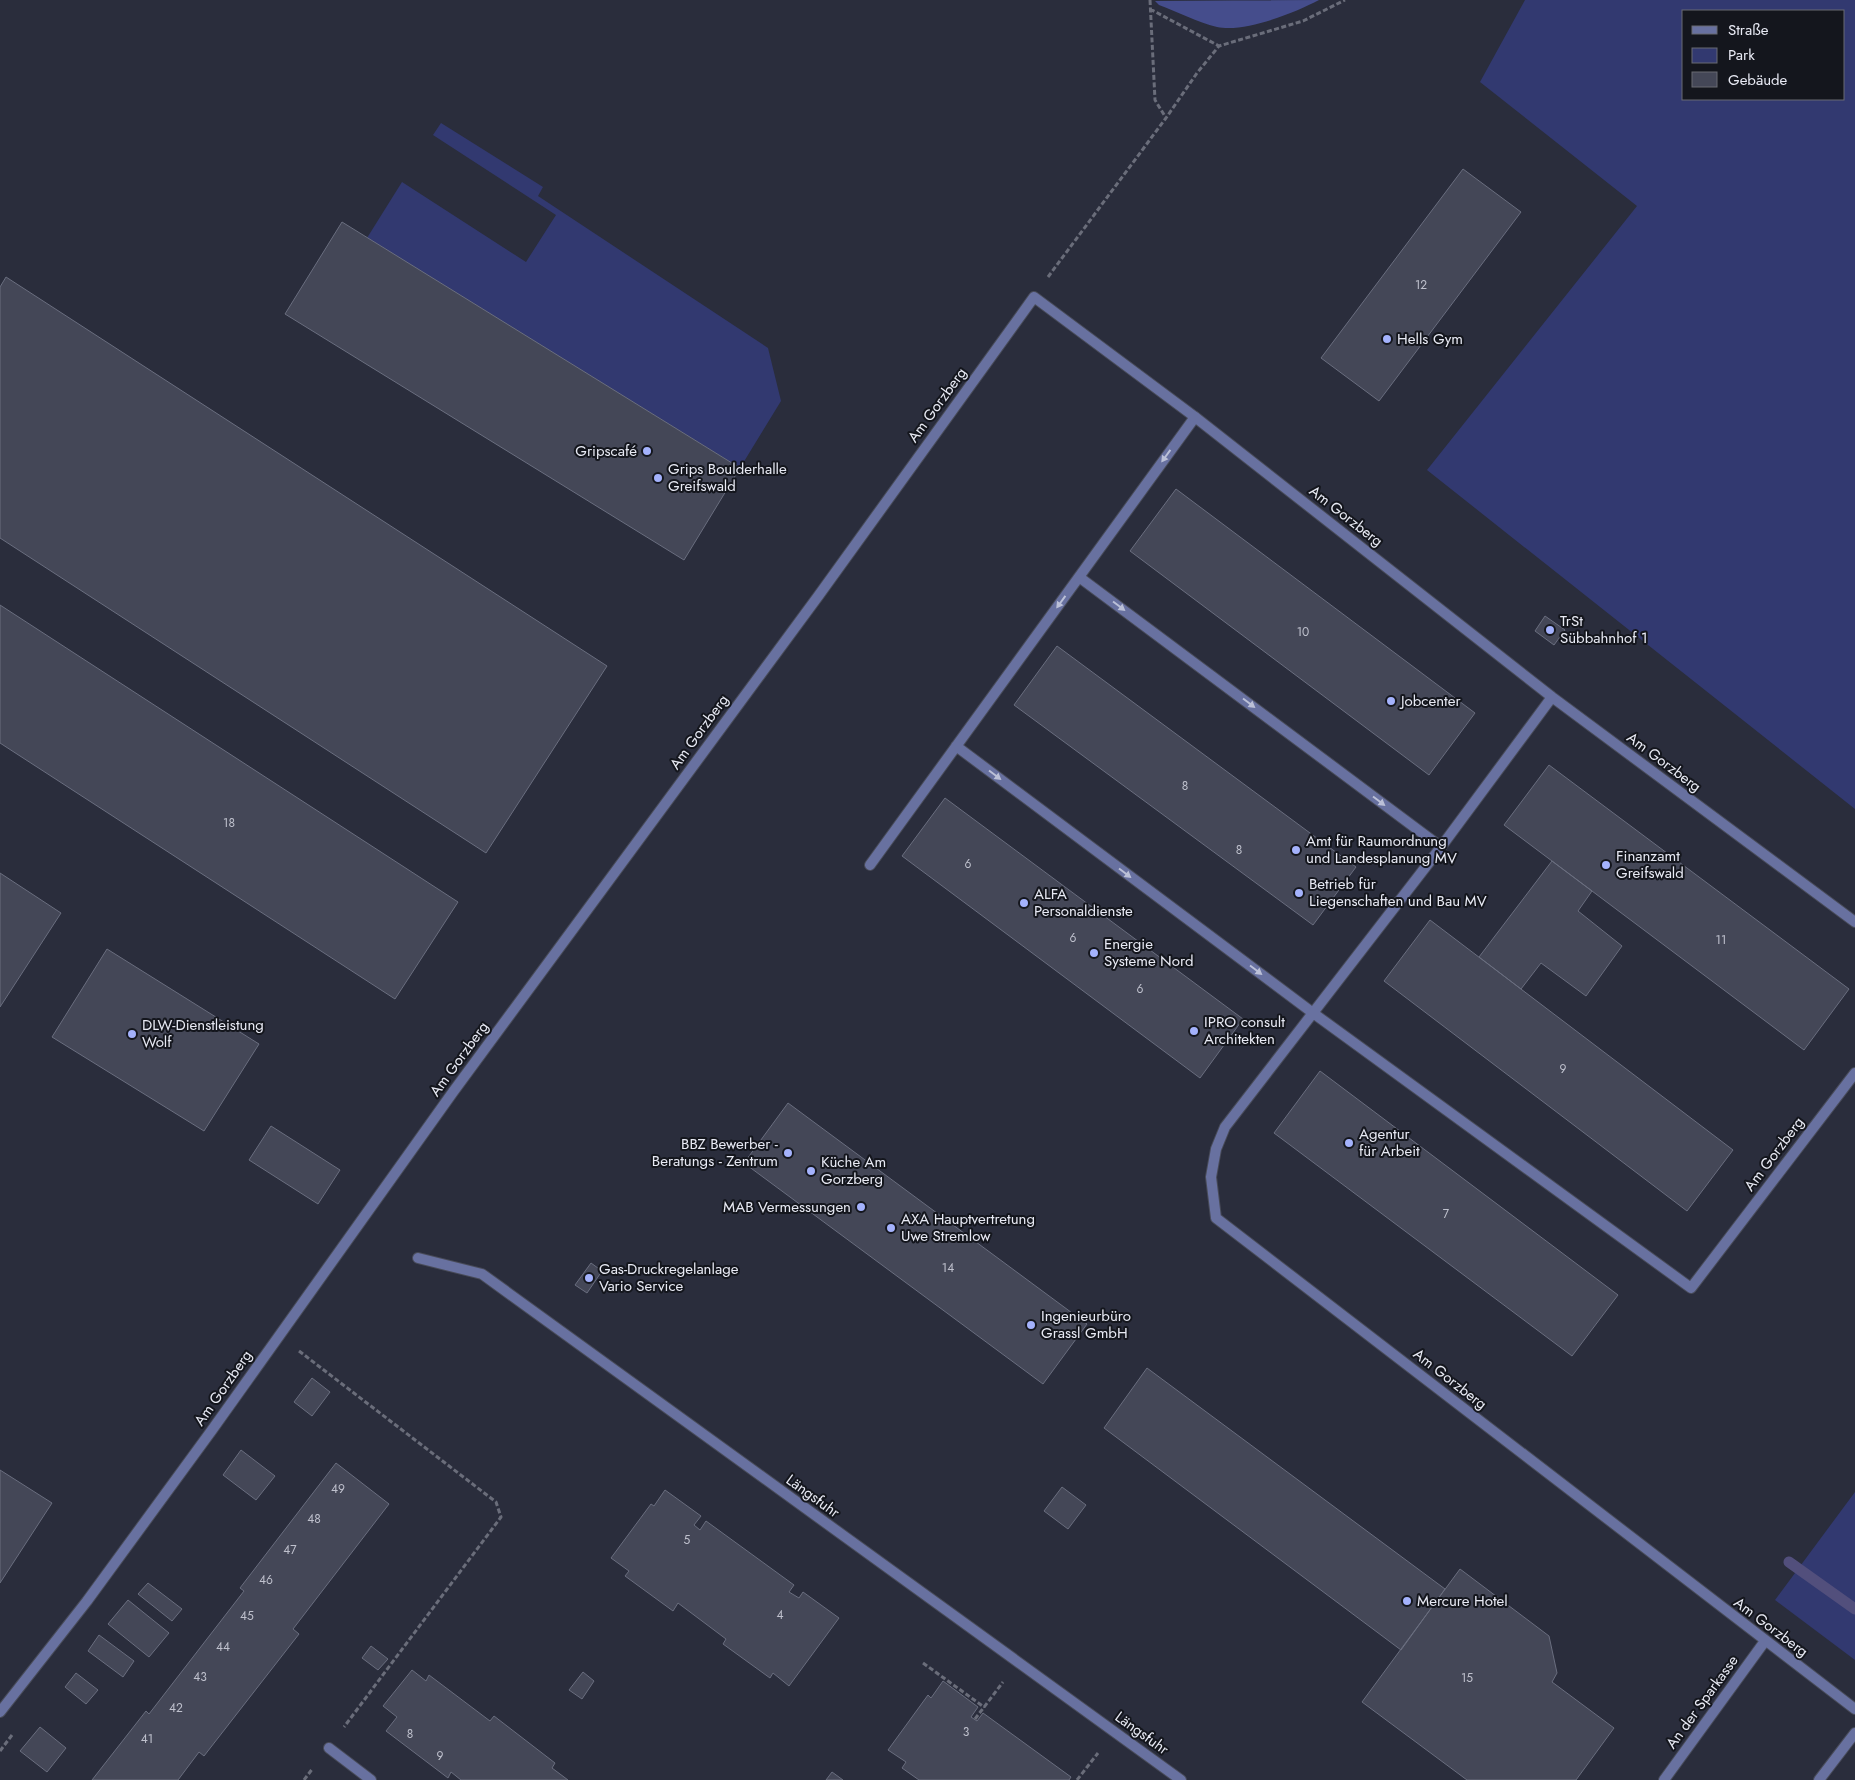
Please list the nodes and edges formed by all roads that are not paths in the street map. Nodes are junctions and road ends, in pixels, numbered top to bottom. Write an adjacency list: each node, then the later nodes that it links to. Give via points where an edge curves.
1 (1195, 416): 2 (street, one-way to 2); 3 (street, Am Gorzberg); 13 (street, Am Gorzberg, via 1034,296 819,595 453,1092 212,1430 87,1601)
2 (1080, 577): 4 (street, one-way to 4); 5 (street, one-way to 5)
3 (1552, 697): 5 (street, Am Gorzberg); 7 (street, Am Gorzberg)
4 (956, 746): 6 (street); 8 (street, one-way to 8)
5 (1441, 847): 8 (street, Am Gorzberg)
6 (870, 866)
7 (1855, 922)
8 (1313, 1013): 9 (street, Am Gorzberg, via 1691,1288); 11 (street, Am Gorzberg, via 1224,1127 1211,1178 1216,1218)
9 (1855, 1073)
10 (418, 1258): 17 (street, Längsfuhr, via 482,1274)
11 (1765, 1641): 12 (street, Am Gorzberg); 18 (street, An der Sparkasse)
12 (1855, 1709)
13 (0, 1712)
14 (1855, 1733): 19 (street)
15 (329, 1748): 16 (street)
16 (371, 1780)
17 (1181, 1780)
18 (1664, 1780)
19 (1819, 1780)

